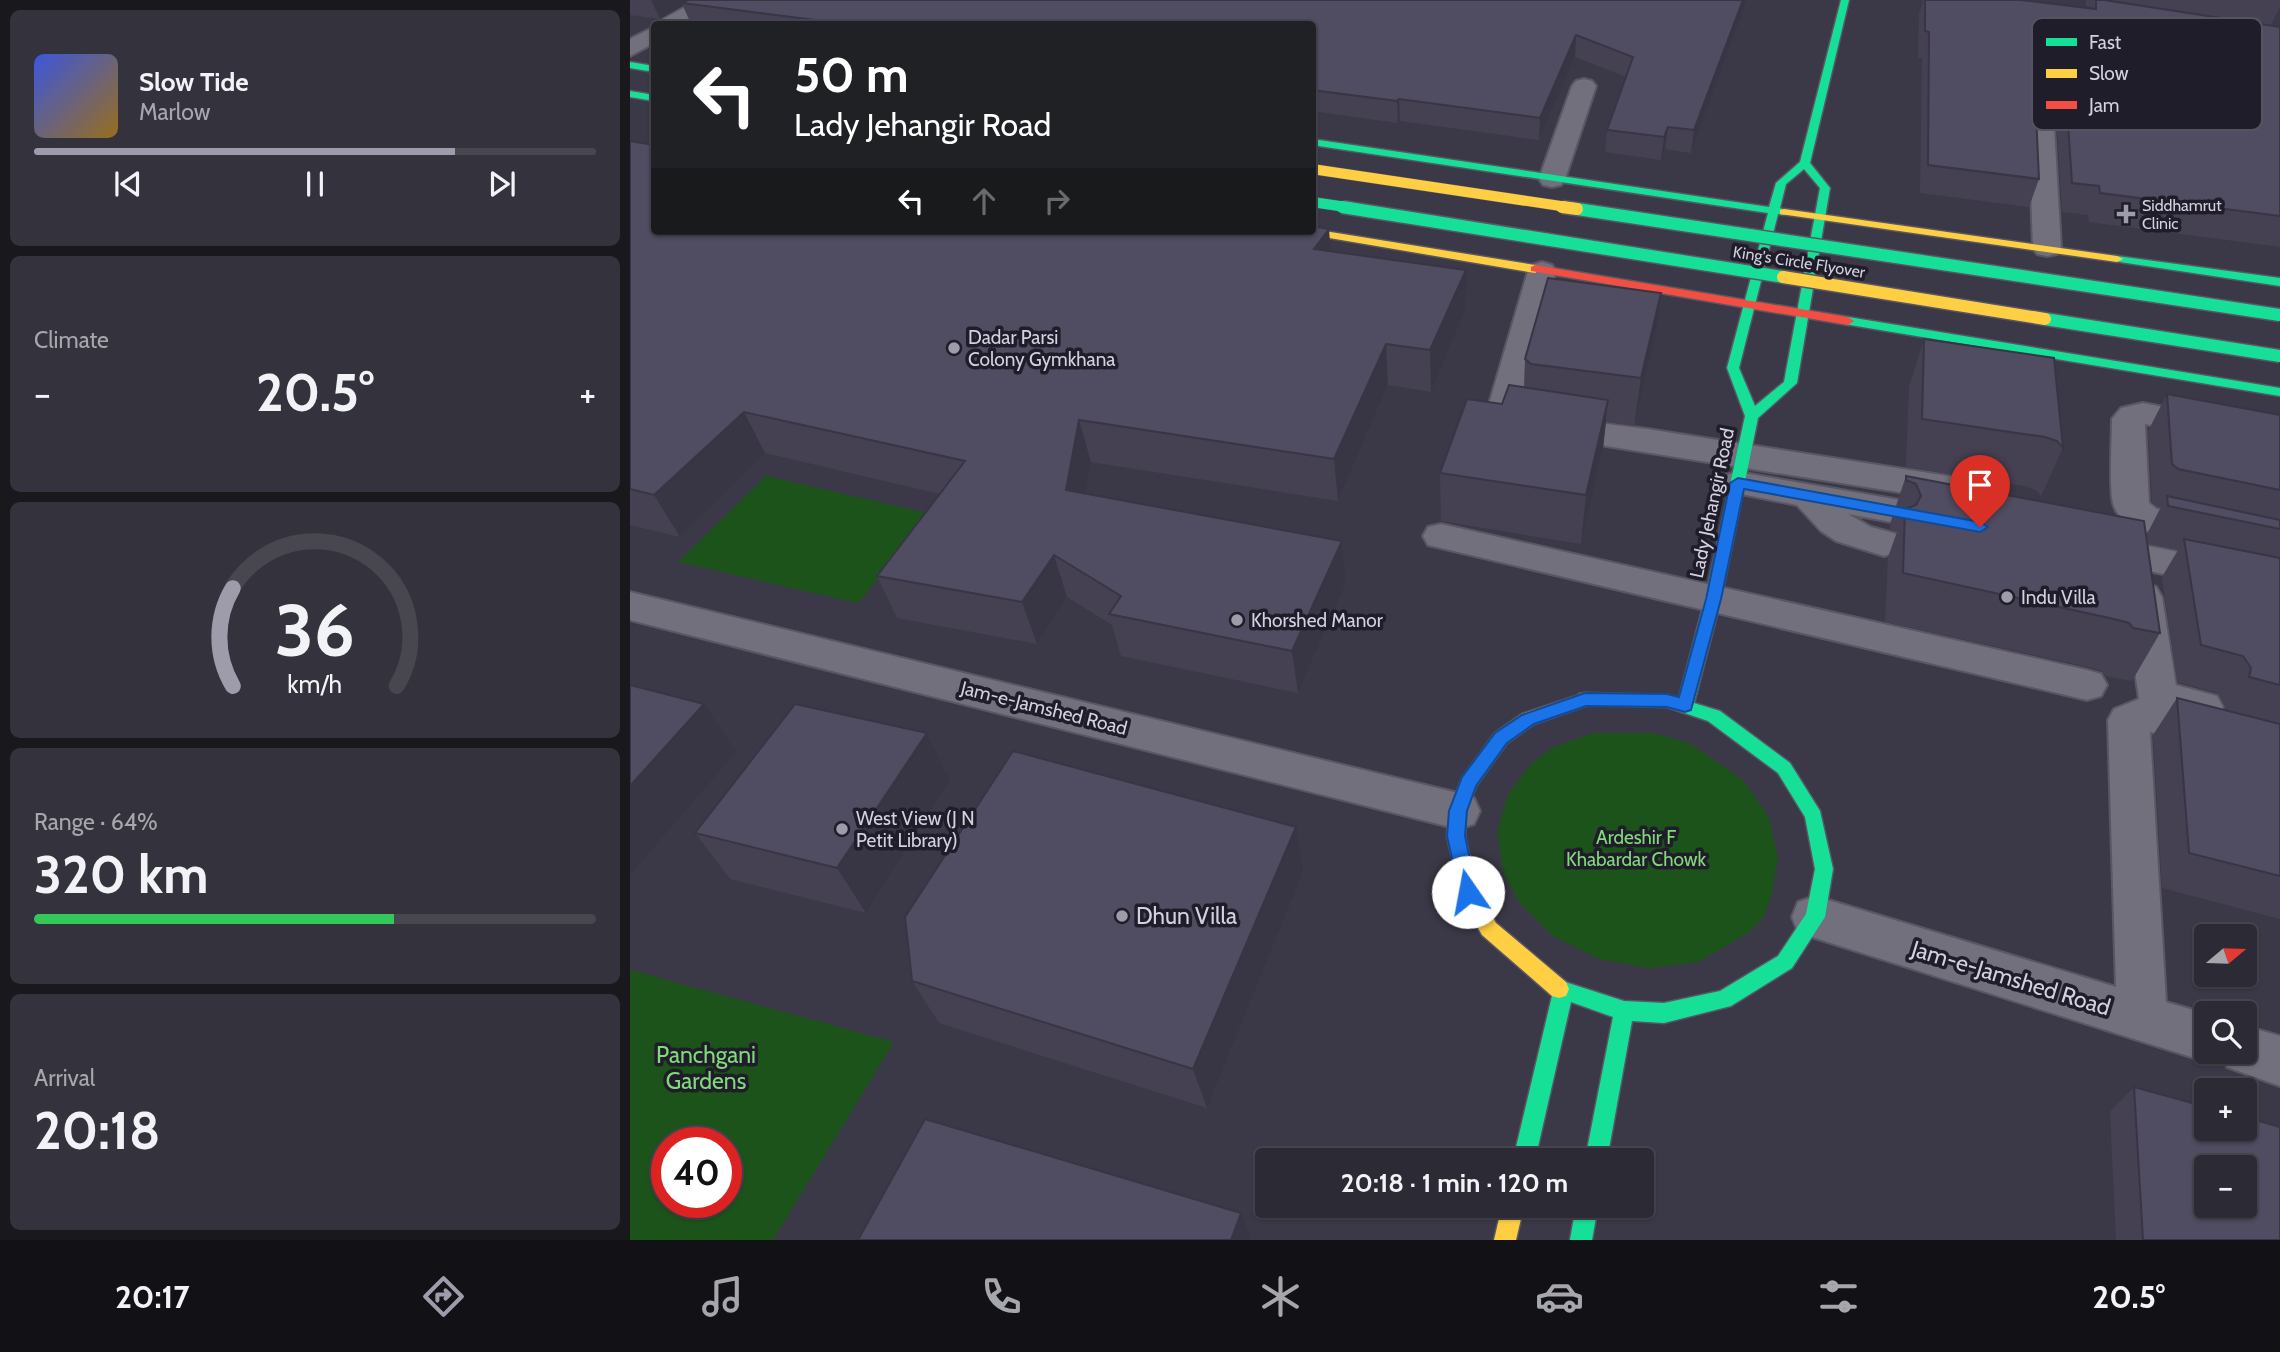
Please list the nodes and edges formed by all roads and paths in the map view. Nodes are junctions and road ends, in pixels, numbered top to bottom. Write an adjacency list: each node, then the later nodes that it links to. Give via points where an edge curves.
1 (713, 0): 3 (street)
2 (1845, 0): 13 (main road)
3 (676, 21)
4 (651, 36): 5 (street)
5 (630, 48)
6 (630, 65): 7 (main road)
7 (651, 68)
8 (1584, 86): 15 (street)
9 (630, 94): 10 (main road)
10 (651, 98)
11 (2042, 130): 20 (street)
12 (1316, 143): 15 (main road)
13 (1805, 163): 17 (main road, via 1781,183); 18 (main road, Lady Jehangir Road, via 1825,188)
14 (1316, 170): 25 (main road, King's Circle Flyover, bridge)
15 (1552, 179): 17 (main road)
16 (1316, 203): 26 (main road, King's Circle Flyover, bridge)
17 (1774, 209): 18 (main road); 23 (main road)
18 (1821, 215): 20 (main road); 24 (main road, Lady Jehangir Road)
19 (1316, 233): 21 (main road)
20 (2047, 248): 22 (main road)
21 (1542, 271): 23 (main road); 30 (street, via 1503,411 1508,418)
22 (2280, 282)
23 (1750, 304): 24 (main road); 28 (main road, via 1732,368)
24 (1801, 312): 27 (main road); 28 (main road, Lady Jehangir Road, via 1790,383)
25 (2280, 315)
26 (2280, 356)
27 (2280, 392)
28 (1752, 416): 30 (main road, Lady Jehangir Road)
29 (2280, 441): 35 (street, via 2143,414 2128,419 2131,504 2136,511 2146,519)
30 (1740, 469): 31 (street); 31 (street, via 1982,510); 38 (main road, Lady Jehangir Road)
31 (1808, 495): 33 (street, via 1840,529)
32 (1441, 536): 38 (street)
33 (1884, 543)
34 (2072, 544): 36 (street)
35 (2280, 547)
36 (2138, 557): 37 (street); 42 (street, via 2157,694)
37 (2280, 585)
38 (1713, 599): 40 (street); 41 (main road, Lady Jehangir Road)
39 (630, 606): 44 (street, Jam-e-Jamshed Road)
40 (2087, 685)
41 (1685, 706): 44 (main road, via 1667,701 1585,699 1528,719 1501,738 1468,783); 45 (main road, via 1714,716 1784,768 1814,816 1824,869)
42 (2280, 725)
43 (2280, 747): 48 (street, via 2153,716 2129,720)
44 (1458, 811): 46 (main road, via 1456,836 1468,892 1489,929)
45 (1815, 917): 47 (main road, via 1785,962 1724,999 1664,1013); 48 (street, Jam-e-Jamshed Road)
46 (1563, 992): 47 (main road); 52 (main road)
47 (1624, 1011): 53 (main road)
48 (2142, 1018): 49 (street, Jam-e-Jamshed Road)
49 (2194, 1034)
50 (2257, 1054): 51 (street)
51 (2280, 1061)
52 (1527, 1148)
53 (1598, 1148)
54 (1510, 1218): 56 (main road)
55 (1585, 1218): 57 (main road)
56 (1505, 1240)
57 (1581, 1240)

